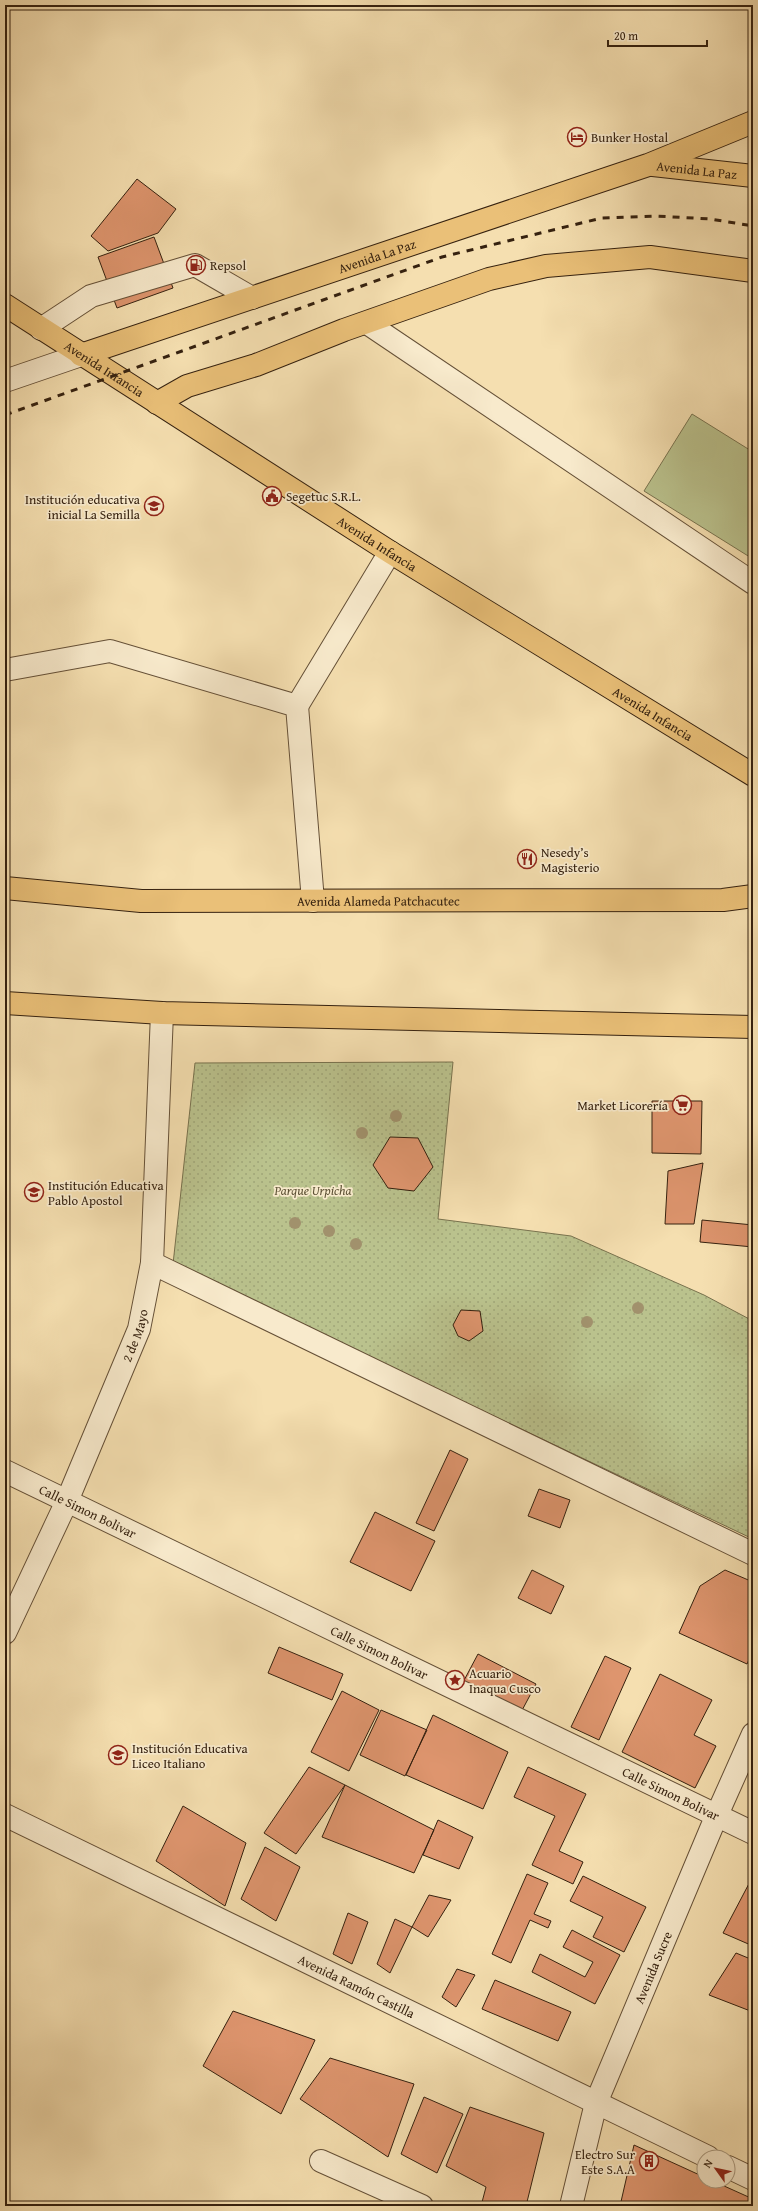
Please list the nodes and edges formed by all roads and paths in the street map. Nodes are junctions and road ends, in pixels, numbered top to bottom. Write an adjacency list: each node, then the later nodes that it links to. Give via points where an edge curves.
1 (753, 122): 2 (main road)
2 (648, 165): 3 (main road, Avenida La Paz); 5 (main road, Avenida La Paz)
3 (753, 176)
4 (751, 268): 7 (main road, via 650,257 546,266 489,279)
5 (252, 298): 8 (street, via 195,265 91,296); 9 (main road, Avenida La Paz)
6 (5, 305): 8 (main road, Avenida Infancia)
7 (367, 323): 11 (main road, via 256,365 187,386); 13 (street)
8 (41, 329): 9 (main road, Avenida Infancia)
9 (81, 355): 10 (street, Avenida La Paz); 11 (main road, Avenida Infancia)
10 (5, 381)
11 (157, 403): 12 (main road, Avenida Infancia)
12 (390, 552): 15 (street); 16 (main road, Avenida Infancia)
13 (753, 583)
14 (5, 670): 15 (street, via 110,651)
15 (297, 706): 19 (street)
16 (753, 775)
17 (5, 888): 19 (main road, Avenida Alameda Patchacutec, via 140,901)
18 (753, 896): 19 (main road, Avenida Alameda Patchacutec, via 715,900)
19 (313, 901)
20 (5, 1003): 21 (main road)
21 (162, 1013): 22 (main road); 23 (street, 2 de Mayo)
22 (753, 1028)
23 (152, 1263): 25 (street, 2 de Mayo, via 139,1329); 26 (street)
24 (5, 1471): 25 (street, Calle Simon Bolivar)
25 (68, 1501): 27 (street, 2 de Mayo); 30 (street, Calle Simon Bolivar)
26 (753, 1554)
27 (5, 1633)
28 (753, 1734): 30 (street, Avenida Sucre)
29 (5, 1815): 32 (street, Avenida Ramón Castilla)
30 (716, 1817): 31 (street, Calle Simon Bolivar); 32 (street, Avenida Sucre)
31 (753, 1833)
32 (596, 2103): 33 (street, Avenida Ramón Castilla); 38 (street, Avenida Sucre)
33 (696, 2151)
34 (321, 2161): 37 (street)
35 (736, 2170): 36 (street)
36 (753, 2179)
37 (422, 2206)
38 (571, 2206)

